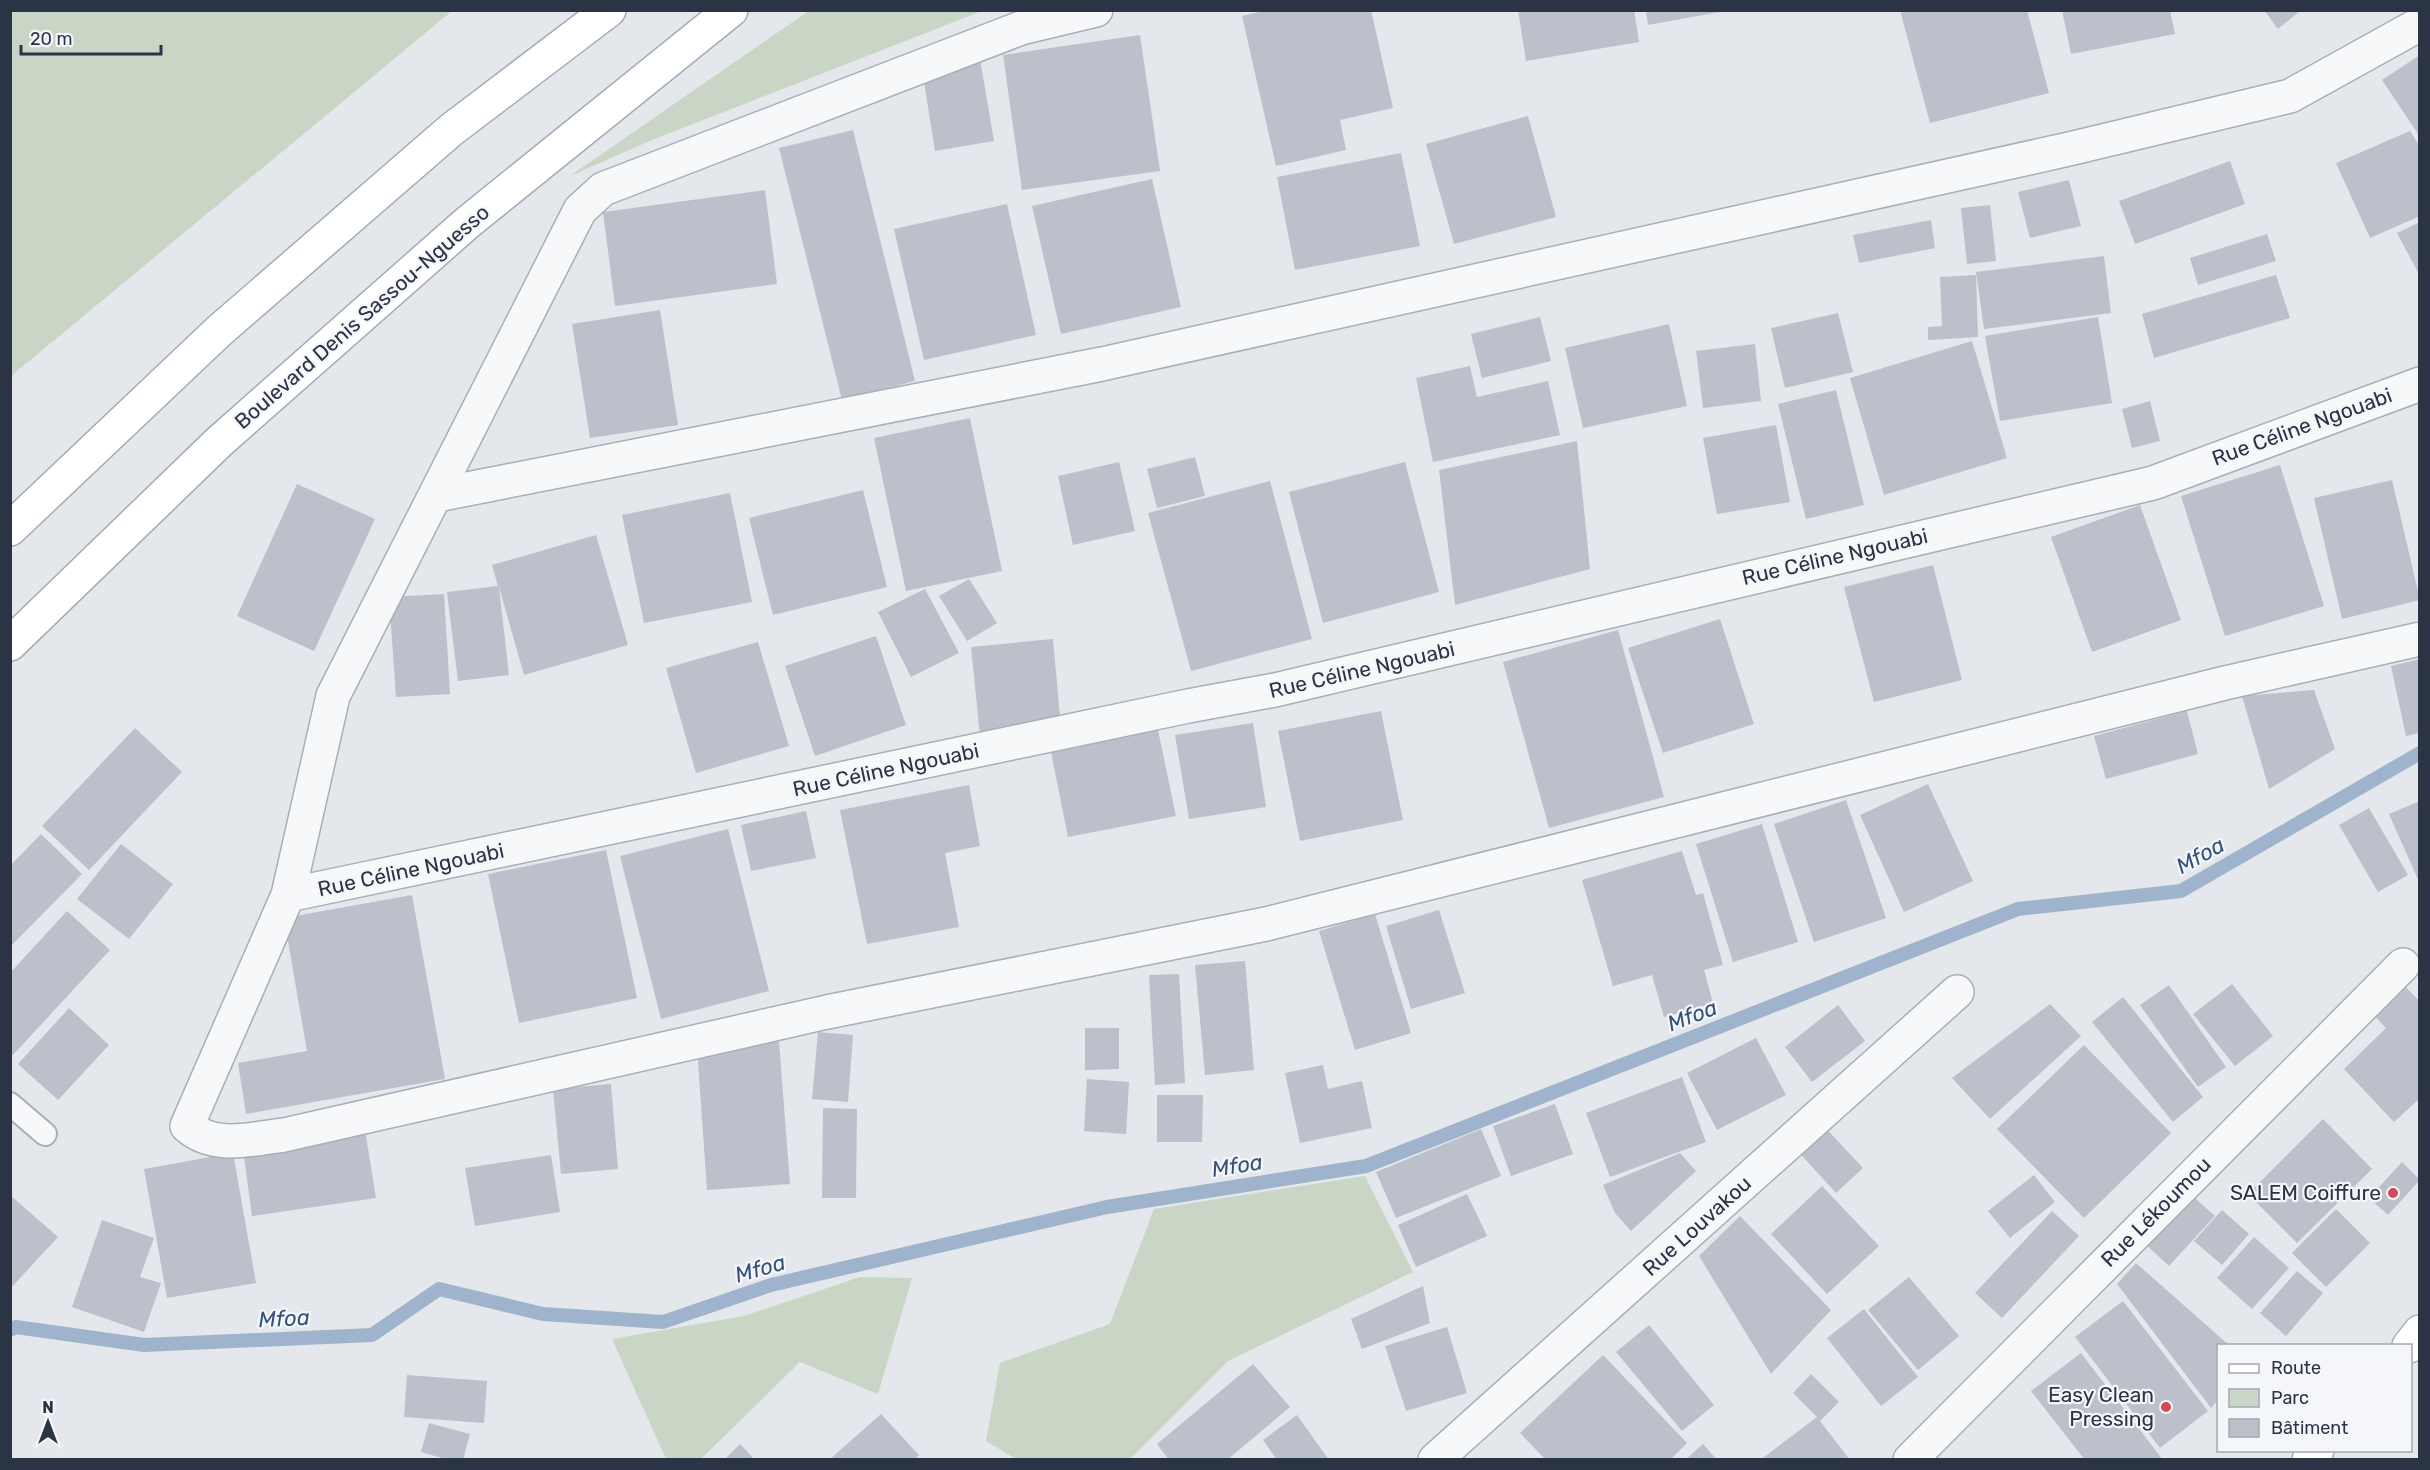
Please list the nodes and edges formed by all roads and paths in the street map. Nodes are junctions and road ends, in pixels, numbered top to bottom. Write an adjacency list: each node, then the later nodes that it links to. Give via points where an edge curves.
1 (609, 10): 7 (main road, via 451,129 219,331)
2 (730, 10): 9 (main road, Boulevard Denis Sassou-Nguesso, via 467,224 219,442)
3 (1096, 10): 6 (street, via 1021,28 603,189 580,210)
4 (2420, 24): 6 (street, via 2290,96 2069,149 1102,364)
5 (2420, 384): 10 (street, Rue Céline Ngouabi, via 2153,483 1275,690)
6 (437, 495): 10 (street, via 333,696)
7 (10, 529)
8 (2420, 639): 10 (street, via 2202,689 1266,924 827,1011 284,1135 222,1142 199,1136 187,1125)
9 (10, 644)
10 (288, 895)
11 (2403, 965): 18 (street, Rue Lékoumou)
12 (1957, 992): 17 (street, Rue Louvakou, via 1534,1373)
13 (10, 1104): 14 (lane)
14 (45, 1134)
15 (2420, 1332): 16 (main road)
16 (2411, 1344)
17 (1451, 1454)
18 (1910, 1460)

